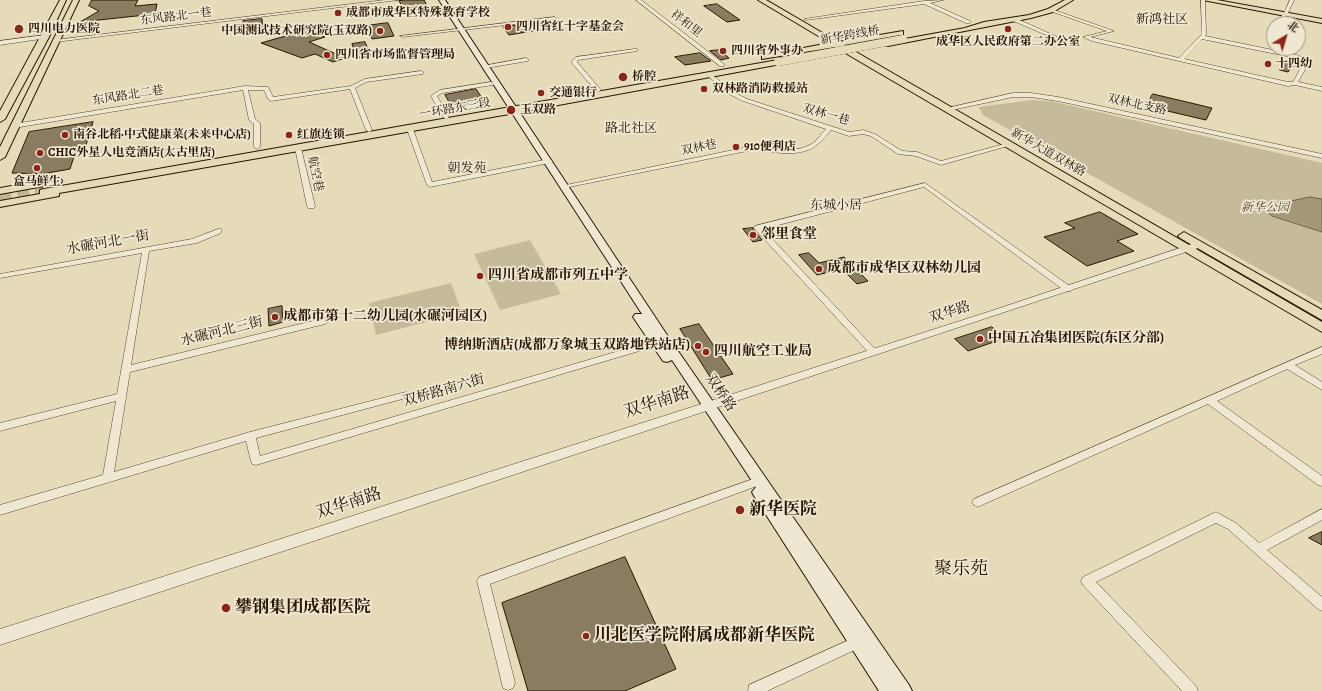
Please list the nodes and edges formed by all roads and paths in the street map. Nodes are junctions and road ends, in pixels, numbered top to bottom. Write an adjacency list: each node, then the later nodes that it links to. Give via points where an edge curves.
1 (63, 0): 29 (main road)
2 (76, 0): 32 (main road)
3 (396, 0): 32 (street, 东风路北一巷)
4 (437, 0): 26 (main road)
5 (442, 0): 26 (main road)
6 (638, 0): 38 (street, 祥和里)
7 (761, 0): 34 (main road, 新华大道双林路)
8 (772, 0): 20 (main road, 新华大道双林路)
9 (919, 0): 16 (street)
10 (941, 0): 16 (street)
11 (1061, 0): 25 (main road, via 1037,12)
12 (1070, 0): 17 (main road)
13 (1205, 0): 18 (main road); 30 (street)
14 (1217, 0): 18 (main road)
15 (1292, 0): 18 (street)
16 (925, 3): 20 (street); 24 (street)
17 (1052, 11): 21 (main road); 37 (street, via 1112,31 1085,36 1090,38)
18 (1285, 14): 23 (main road)
19 (555, 18): 22 (street, via 542,17)
20 (806, 19): 34 (main road, 新华大道双林路)
21 (1013, 19): 25 (main road); 31 (street)
22 (533, 20): 26 (street); 27 (street)
23 (1322, 20)
24 (968, 22): 25 (main road); 34 (main road, via 916,30)
25 (990, 22): 34 (main road, via 965,30); 42 (main road, 新华跨线桥, bridge)
26 (458, 29): 28 (street); 39 (main road); 44 (main road)
27 (542, 31)
28 (402, 36)
29 (45, 37): 33 (street); 52 (main road)
30 (1202, 37): 37 (street); 43 (street, via 1307,61)
31 (1060, 39)
32 (55, 41): 54 (main road)
33 (0, 43)
34 (847, 47): 38 (main road); 41 (main road); 49 (main road, 新华大道双林路); 51 (main road, 新华大道双林路)
35 (635, 50): 48 (street, via 576,59 574,62)
36 (526, 60): 39 (street)
37 (1180, 60): 43 (street, via 1288,84)
38 (722, 65): 42 (main road, via 686,71)
39 (486, 66): 50 (main road)
40 (420, 73): 45 (street, via 364,81)
41 (711, 76): 42 (main road); 55 (street, 双林一巷, via 733,94 745,100)
42 (674, 78): 48 (main road, 一环路东三段); 50 (main road, 一环路东三段)
43 (1295, 83): 47 (street)
44 (491, 84): 50 (main road); 53 (street, via 440,92 434,96)
45 (352, 87): 46 (street, 东风路北二巷, via 271,99 266,88); 57 (street)
46 (245, 88): 54 (street, 东风路北二巷); 59 (street, via 252,120 257,123)
47 (1322, 89)
48 (598, 90): 50 (main road, 一环路东三段)
49 (958, 107): 51 (street, 双林北支路); 62 (street, 双林北支路, via 1013,95 1031,95); 74 (main road, 新华大道双林路)
50 (510, 108): 53 (main road, 一环路东三段); 56 (main road, 一环路东三段); 64 (main road, 双桥路)
51 (947, 109): 58 (main road, 新华大道双林路)
52 (1, 117)
53 (446, 117): 57 (main road, 一环路东三段)
54 (14, 126): 63 (main road)
55 (830, 128): 58 (street, 双林一巷, via 849,134 863,132 873,135 900,153 917,154 941,163); 67 (street, 双林巷, via 814,145 796,151 779,152 757,147)
56 (410, 129): 61 (main road, 一环路东三段); 64 (street, via 430,185)
57 (369, 130): 60 (main road, 一环路东三段)
58 (1008, 145): 75 (main road, 新华大道双林路)
59 (257, 147): 60 (main road); 69 (main road)
60 (284, 147): 61 (main road, 一环路东三段); 69 (main road, via 230,163)
61 (298, 148): 71 (street, 航空巷)
62 (1322, 156)
63 (0, 157)
64 (546, 162): 67 (main road, 双桥路); 82 (main road, 双桥路)
65 (0, 180): 66 (main road)
66 (27, 186): 68 (main road); 69 (main road)
67 (566, 187): 82 (main road, 双桥路)
68 (0, 191)
69 (39, 192): 70 (main road); 72 (main road)
70 (0, 204)
71 (311, 206)
72 (0, 207)
73 (218, 231): 76 (street, 水碾河北一街, via 194,241)
74 (1198, 244): 75 (street, 双华路); 79 (main road, 新华大道双林路)
75 (1186, 248): 78 (street, 双华路); 81 (main road, 新华大道双林路)
76 (146, 249): 77 (street, 水碾河北一街); 86 (street)
77 (0, 276)
78 (1068, 288): 84 (street, 双华路); 84 (street, via 925,185 758,228)
79 (1322, 316)
80 (325, 321): 86 (street, 水碾河北三街)
81 (1322, 328)
82 (660, 342): 91 (main road, 双桥路); 93 (street, 双桥路南六街, via 256,460)
83 (1322, 350): 85 (street)
84 (873, 352): 91 (street, 双华路)
85 (1288, 365): 87 (street); 90 (street)
86 (126, 370): 89 (street)
87 (1322, 387)
88 (406, 395): 93 (street)
89 (122, 396): 92 (street); 94 (street)
90 (1210, 400): 95 (street); 97 (street)
91 (706, 406): 96 (main road, 双桥路); 102 (street, 双华南路); 107 (main road, 双桥路)
92 (0, 427)
93 (250, 436): 94 (street)
94 (108, 478): 98 (street)
95 (1322, 482)
96 (752, 483): 103 (main road, 双桥路); 104 (street, via 483,581)
97 (978, 502)
98 (0, 510)
99 (1322, 514): 100 (street)
100 (1258, 549): 101 (street); 108 (street, via 1232,526 1216,516 1087,581)
101 (1322, 605)
102 (0, 636)
103 (858, 642): 105 (street); 106 (main road, 双桥路)
104 (508, 683)
105 (754, 690)
106 (890, 691)
107 (904, 691)
108 (1191, 691)

